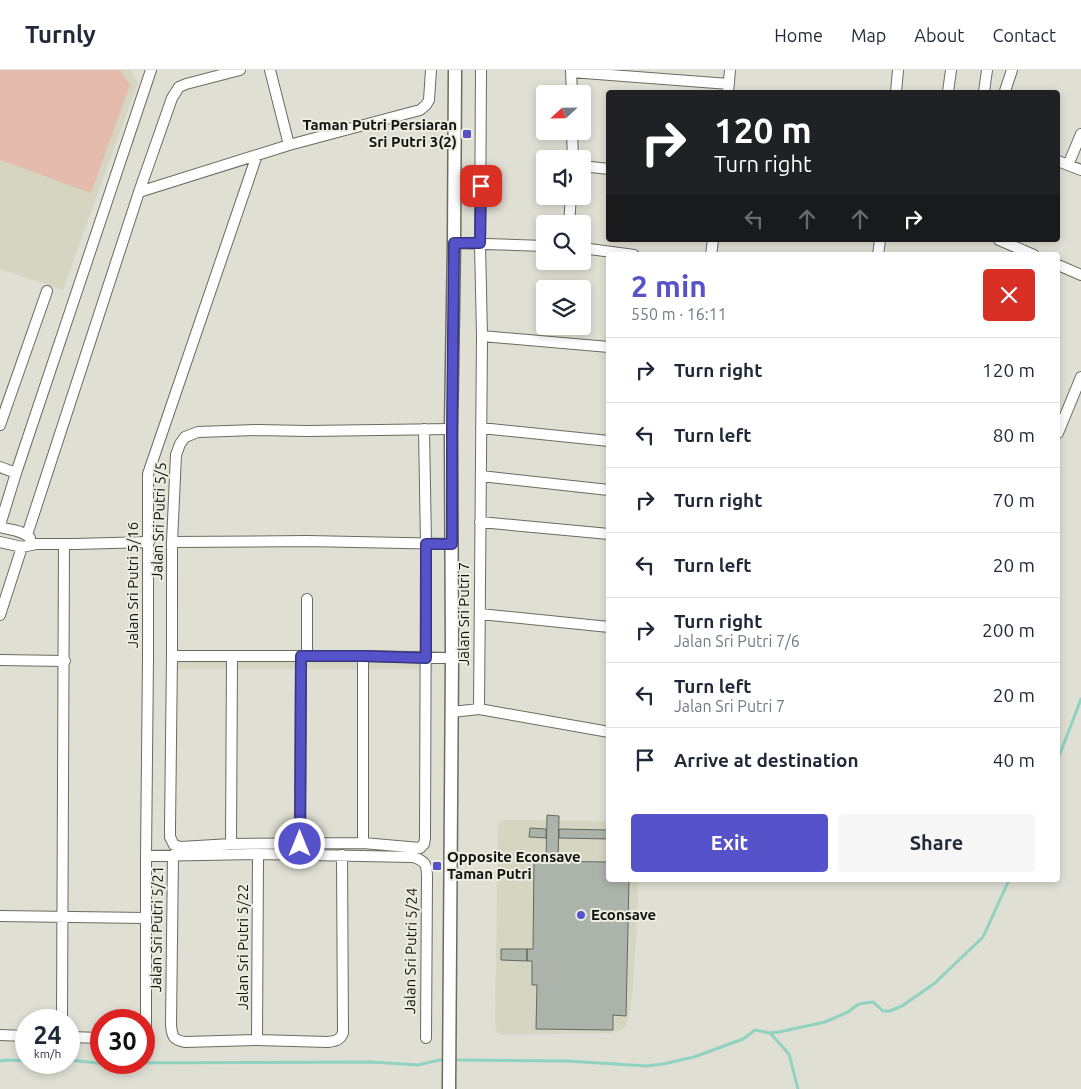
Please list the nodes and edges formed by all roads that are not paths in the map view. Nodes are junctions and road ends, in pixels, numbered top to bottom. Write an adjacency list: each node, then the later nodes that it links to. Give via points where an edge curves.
1 (151, 70): 48 (street)
2 (240, 70): 27 (street, via 179,87 172,98)
3 (270, 70): 20 (street)
4 (431, 70): 20 (street, via 429,100 420,110)
5 (455, 70): 29 (street)
6 (481, 70): 30 (street, Jalan Sri Putri 7)
7 (730, 70): 14 (street)
8 (898, 70): 15 (street)
9 (950, 70): 16 (street)
10 (987, 70): 17 (street)
11 (1012, 70): 18 (street)
12 (571, 71): 13 (street); 14 (street)
13 (572, 85)
14 (729, 88)
15 (896, 90)
16 (948, 90)
17 (984, 90)
18 (1005, 90)
19 (1081, 134): 23 (street)
20 (290, 145): 21 (street)
21 (257, 155): 27 (street); 56 (street, Jalan Sri Putri 5/16, via 148,474)
22 (1060, 162): 23 (street)
23 (1068, 165): 26 (street)
24 (591, 167): 25 (street)
25 (606, 169)
26 (1081, 170)
27 (139, 192): 54 (street)
28 (1004, 242): 34 (street)
29 (454, 243): 30 (street); 45 (street)
30 (480, 243): 31 (street); 38 (street, Jalan Sri Putri 7)
31 (536, 246)
32 (591, 249): 33 (street)
33 (612, 252)
34 (1026, 252)
35 (1060, 266): 36 (street)
36 (1081, 274)
37 (46, 291): 41 (street)
38 (482, 336): 39 (street); 43 (street, Jalan Sri Putri 7)
39 (606, 347)
40 (1081, 377): 42 (street)
41 (0, 425)
42 (1060, 427)
43 (481, 428): 46 (street); 49 (street, Jalan Sri Putri 7)
44 (424, 429): 45 (street, Jalan Sri Putri 5/5); 57 (street, Jalan Sri Putri 5/5, via 258,430 198,432 185,436 176,455); 60 (street)
45 (452, 429): 61 (street)
46 (606, 441)
47 (0, 467): 48 (street)
48 (16, 473): 52 (street)
49 (481, 476): 50 (street); 51 (street, Jalan Sri Putri 7)
50 (606, 490)
51 (480, 522): 53 (street); 64 (street, Jalan Sri Putri 7)
52 (0, 526): 54 (street)
53 (606, 534)
54 (27, 535): 58 (street)
55 (0, 542): 62 (street)
56 (149, 542): 59 (street); 84 (street, Jalan Sri Putri 5/16)
57 (172, 542): 60 (street); 67 (street, Jalan Sri Putri 5/5)
58 (36, 544): 59 (street); 62 (street)
59 (64, 544): 74 (street)
60 (426, 544): 61 (street); 71 (street)
61 (452, 544): 72 (street)
62 (22, 547): 65 (street)
63 (307, 600): 69 (street)
64 (480, 614): 66 (street); 75 (street, Jalan Sri Putri 7)
65 (0, 615)
66 (606, 627)
67 (172, 656): 68 (street); 81 (street, Jalan Sri Putri 5/5, via 170,837)
68 (232, 656): 69 (street); 79 (street)
69 (304, 656): 70 (street); 80 (street)
70 (363, 656): 71 (street); 78 (street)
71 (426, 658): 72 (street); 78 (street, via 424,844 420,848)
72 (452, 658): 76 (street)
73 (0, 660): 74 (street)
74 (65, 662): 86 (street)
75 (479, 709): 76 (street); 77 (street)
76 (452, 712): 94 (street)
77 (606, 731)
78 (362, 843): 80 (street)
79 (231, 844): 80 (street); 81 (street)
80 (300, 844)
81 (174, 850): 82 (street); 84 (street); 93 (street, Jalan Sri Putri 5/21, via 171,1025 174,1038 185,1042)
82 (258, 854): 83 (street); 93 (street, Jalan Sri Putri 5/22)
83 (342, 855): 92 (street, Jalan Sri Putri 5/24, via 413,857 426,864); 93 (street, via 343,1033 335,1042)
84 (146, 856): 87 (street, Jalan Sri Putri 5/16)
85 (0, 916): 86 (street)
86 (63, 916): 87 (street); 88 (street)
87 (146, 918): 89 (street, Jalan Sri Putri 5/16)
88 (62, 1009)
89 (146, 1009)
90 (0, 1035): 91 (street)
91 (15, 1036)
92 (426, 1038)
93 (257, 1040)
94 (449, 1084)

